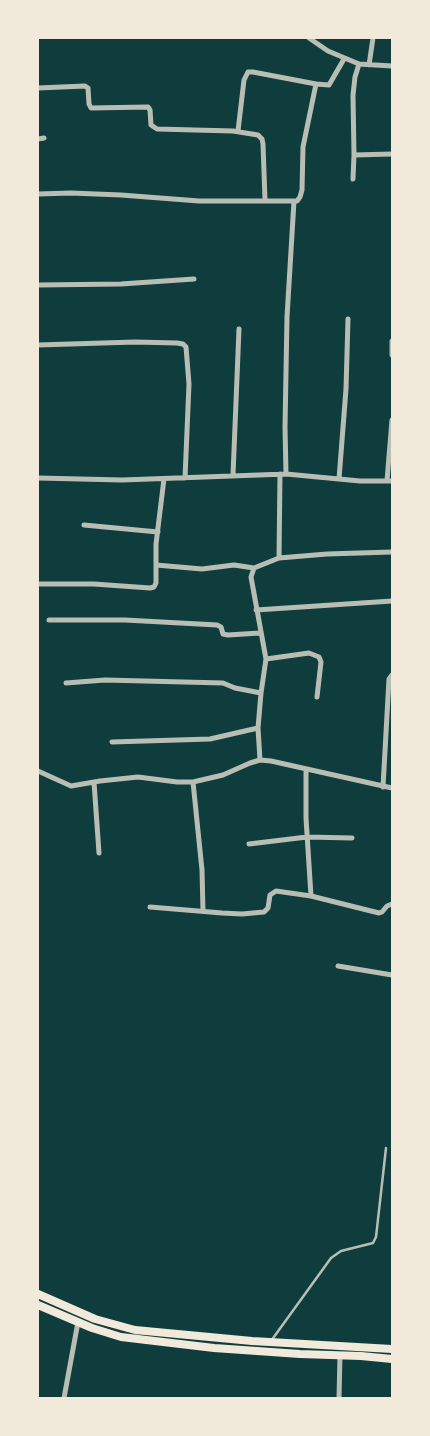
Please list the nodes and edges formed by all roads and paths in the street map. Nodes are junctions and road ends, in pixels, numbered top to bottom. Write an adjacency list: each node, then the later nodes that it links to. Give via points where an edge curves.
1 (309, 38): 3 (street)
2 (373, 38): 5 (street)
3 (344, 59): 4 (street); 7 (street, via 332,83)
4 (359, 64): 5 (street); 12 (street, via 353,95)
5 (370, 65): 6 (street)
6 (392, 66)
7 (316, 84): 9 (street, via 248,72 244,80); 17 (street, via 303,147 300,196)
8 (38, 88): 9 (street, via 85,86 91,108 148,107 151,125 157,129)
9 (238, 131): 16 (street, via 262,138)
10 (44, 138): 11 (street)
11 (38, 139)
12 (354, 154): 13 (street); 14 (street)
13 (392, 154)
14 (353, 179)
15 (38, 194): 16 (street, via 121,195 199,201)
16 (265, 200): 17 (street)
17 (294, 201): 27 (street, via 287,326)
18 (194, 279): 19 (street)
19 (38, 285)
20 (348, 319): 32 (street)
21 (239, 329): 28 (street)
22 (392, 341): 24 (street)
23 (38, 345): 30 (street, via 183,344 186,347 189,384)
24 (392, 355)
25 (392, 420): 33 (street)
26 (280, 474): 27 (street); 28 (street); 37 (street)
27 (286, 474): 32 (street)
28 (233, 476): 30 (street)
29 (38, 478): 31 (street)
30 (185, 478): 31 (street)
31 (164, 479): 35 (street)
32 (339, 479): 33 (street)
33 (390, 481)
34 (84, 525): 35 (street)
35 (158, 532): 38 (street)
36 (392, 552): 37 (street)
37 (279, 558): 39 (street)
38 (156, 565): 39 (street); 40 (street, via 156,583 150,588)
39 (254, 568): 42 (street, via 251,578)
40 (38, 584)
41 (392, 602): 42 (street)
42 (256, 610): 44 (street)
43 (49, 620): 44 (street, via 217,625 225,635)
44 (260, 633): 45 (street)
45 (266, 659): 48 (street); 49 (street, via 309,653 319,657)
46 (392, 675): 51 (street, via 389,679)
47 (66, 683): 48 (street, via 105,680 223,683)
48 (261, 693): 50 (street)
49 (317, 697)
50 (258, 728): 52 (street, via 210,739); 53 (street)
51 (389, 732): 58 (street)
52 (112, 742)
53 (260, 760): 54 (street); 57 (street, via 223,775)
54 (306, 769): 58 (street); 60 (street)
55 (38, 771): 56 (street, via 71,786)
56 (94, 782): 57 (street, via 138,777); 63 (street)
57 (193, 782): 67 (street)
58 (383, 787): 59 (street)
59 (392, 788)
60 (307, 837): 61 (street); 62 (street); 64 (street)
61 (352, 838)
62 (249, 844)
63 (99, 853)
64 (311, 896): 65 (street, via 379,913); 67 (street, via 276,891 270,895 264,912)
65 (392, 904)
66 (150, 907): 67 (street)
67 (203, 911)
68 (338, 966): 69 (street)
69 (392, 975)
70 (386, 1148): 74 (lane, via 373,1243 341,1251 330,1258)
71 (38, 1294): 74 (main road, via 127,1329)
72 (38, 1305): 73 (main road)
73 (78, 1322): 76 (main road, via 121,1337 239,1350); 78 (street)
74 (270, 1342): 75 (main road)
75 (392, 1349)
76 (340, 1355): 77 (main road); 79 (street)
77 (392, 1359)
78 (64, 1398)
79 (339, 1398)

